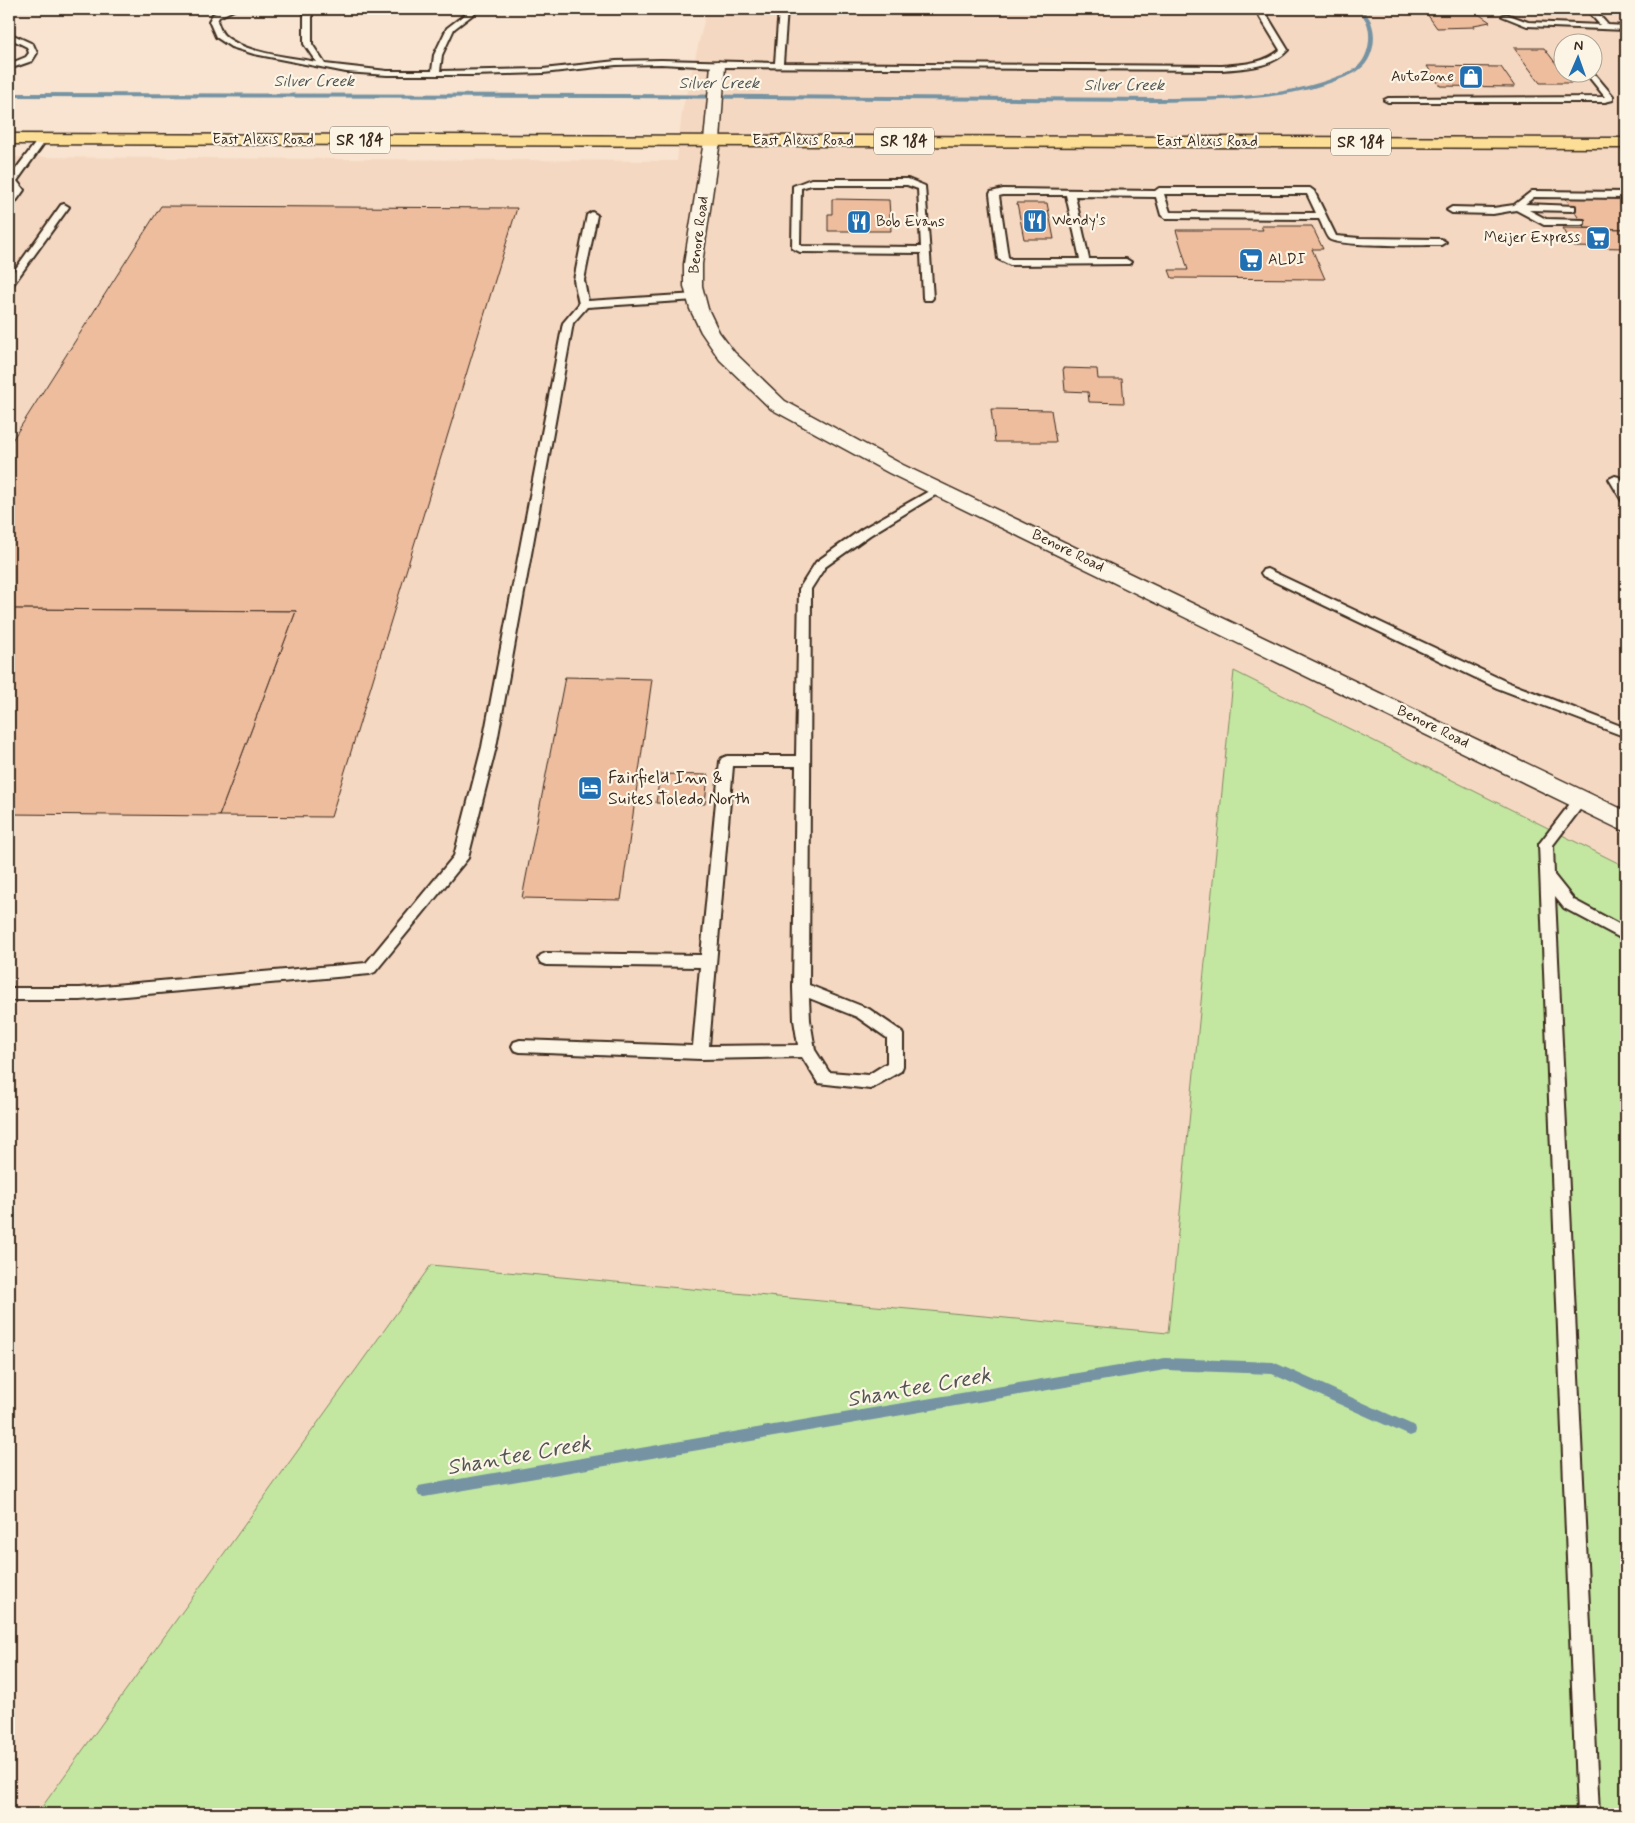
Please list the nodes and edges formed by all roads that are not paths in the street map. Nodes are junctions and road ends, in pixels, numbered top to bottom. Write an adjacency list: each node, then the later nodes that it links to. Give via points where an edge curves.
1 (232, 9): 12 (lane, via 216,16 213,21 219,34 234,45)
2 (306, 9): 12 (lane, via 308,44)
3 (476, 9): 15 (lane, via 451,28 438,55)
4 (783, 9): 11 (lane)
5 (1260, 9): 11 (lane, via 1284,50 1266,60 1238,66)
6 (1590, 9): 8 (lane)
7 (1506, 16): 8 (lane, via 1526,24)
8 (1604, 26): 9 (lane)
9 (1626, 28)
10 (9, 35): 13 (lane, via 30,46 34,53 29,59)
11 (779, 65): 14 (lane)
12 (322, 66): 15 (lane, via 387,73)
13 (9, 67)
14 (718, 71): 15 (lane, via 652,62 543,71); 20 (main road, Benore Road)
15 (436, 73)
16 (1597, 82): 17 (lane, via 1610,98)
17 (1388, 100)
18 (9, 139): 19 (main road, East Alexis Road / SR 184)
19 (43, 139): 20 (main road, East Alexis Road / SR 184); 22 (lane)
20 (712, 141): 21 (main road, East Alexis Road / SR 184); 40 (main road, Benore Road, via 693,264)
21 (1626, 143)
22 (12, 183): 23 (lane); 27 (lane, via 20,190)
23 (9, 192)
24 (1070, 193): 25 (lane); 37 (lane); 37 (lane, via 994,194 1003,259 1010,262)
25 (1160, 194): 33 (lane, via 1166,215); 33 (lane, via 1159,191 1310,191)
26 (1626, 195): 29 (lane, via 1532,194)
27 (9, 206)
28 (64, 207): 39 (lane)
29 (1517, 207): 30 (lane); 31 (lane, via 1493,211); 34 (lane, via 1544,222)
30 (1572, 208)
31 (1452, 210)
32 (592, 216): 42 (lane, via 579,280)
33 (1322, 216): 35 (lane, via 1333,238)
34 (1581, 222)
35 (1441, 242)
36 (925, 250): 36 (lane, via 922,188 916,184 811,182 797,186 795,246); 41 (lane)
37 (1086, 262): 38 (lane)
38 (1126, 262)
39 (9, 284)
40 (696, 297): 42 (lane); 44 (main road, Benore Road, via 710,332 727,356 778,405)
41 (928, 298)
42 (584, 304): 56 (lane, via 568,323 489,747 461,858 370,968 80,994)
43 (1615, 479): 45 (lane)
44 (938, 489): 48 (lane, via 866,532 820,565 805,589); 49 (main road, Benore Road)
45 (1626, 499)
46 (1267, 574): 47 (lane, via 1502,685)
47 (1626, 733)
48 (803, 762): 54 (lane, via 727,761); 55 (lane)
49 (1581, 799): 50 (main road, Benore Road); 51 (lane, via 1546,844)
50 (1626, 822)
51 (1547, 876): 52 (lane, via 1569,904); 60 (lane)
52 (1626, 935)
53 (546, 960): 54 (lane)
54 (709, 961): 59 (lane)
55 (801, 988): 58 (lane); 58 (lane, via 862,1013 895,1035 895,1066 870,1082 824,1078)
56 (9, 994)
57 (520, 1046): 59 (lane)
58 (807, 1051): 59 (lane)
59 (700, 1053)
60 (1588, 1814)

